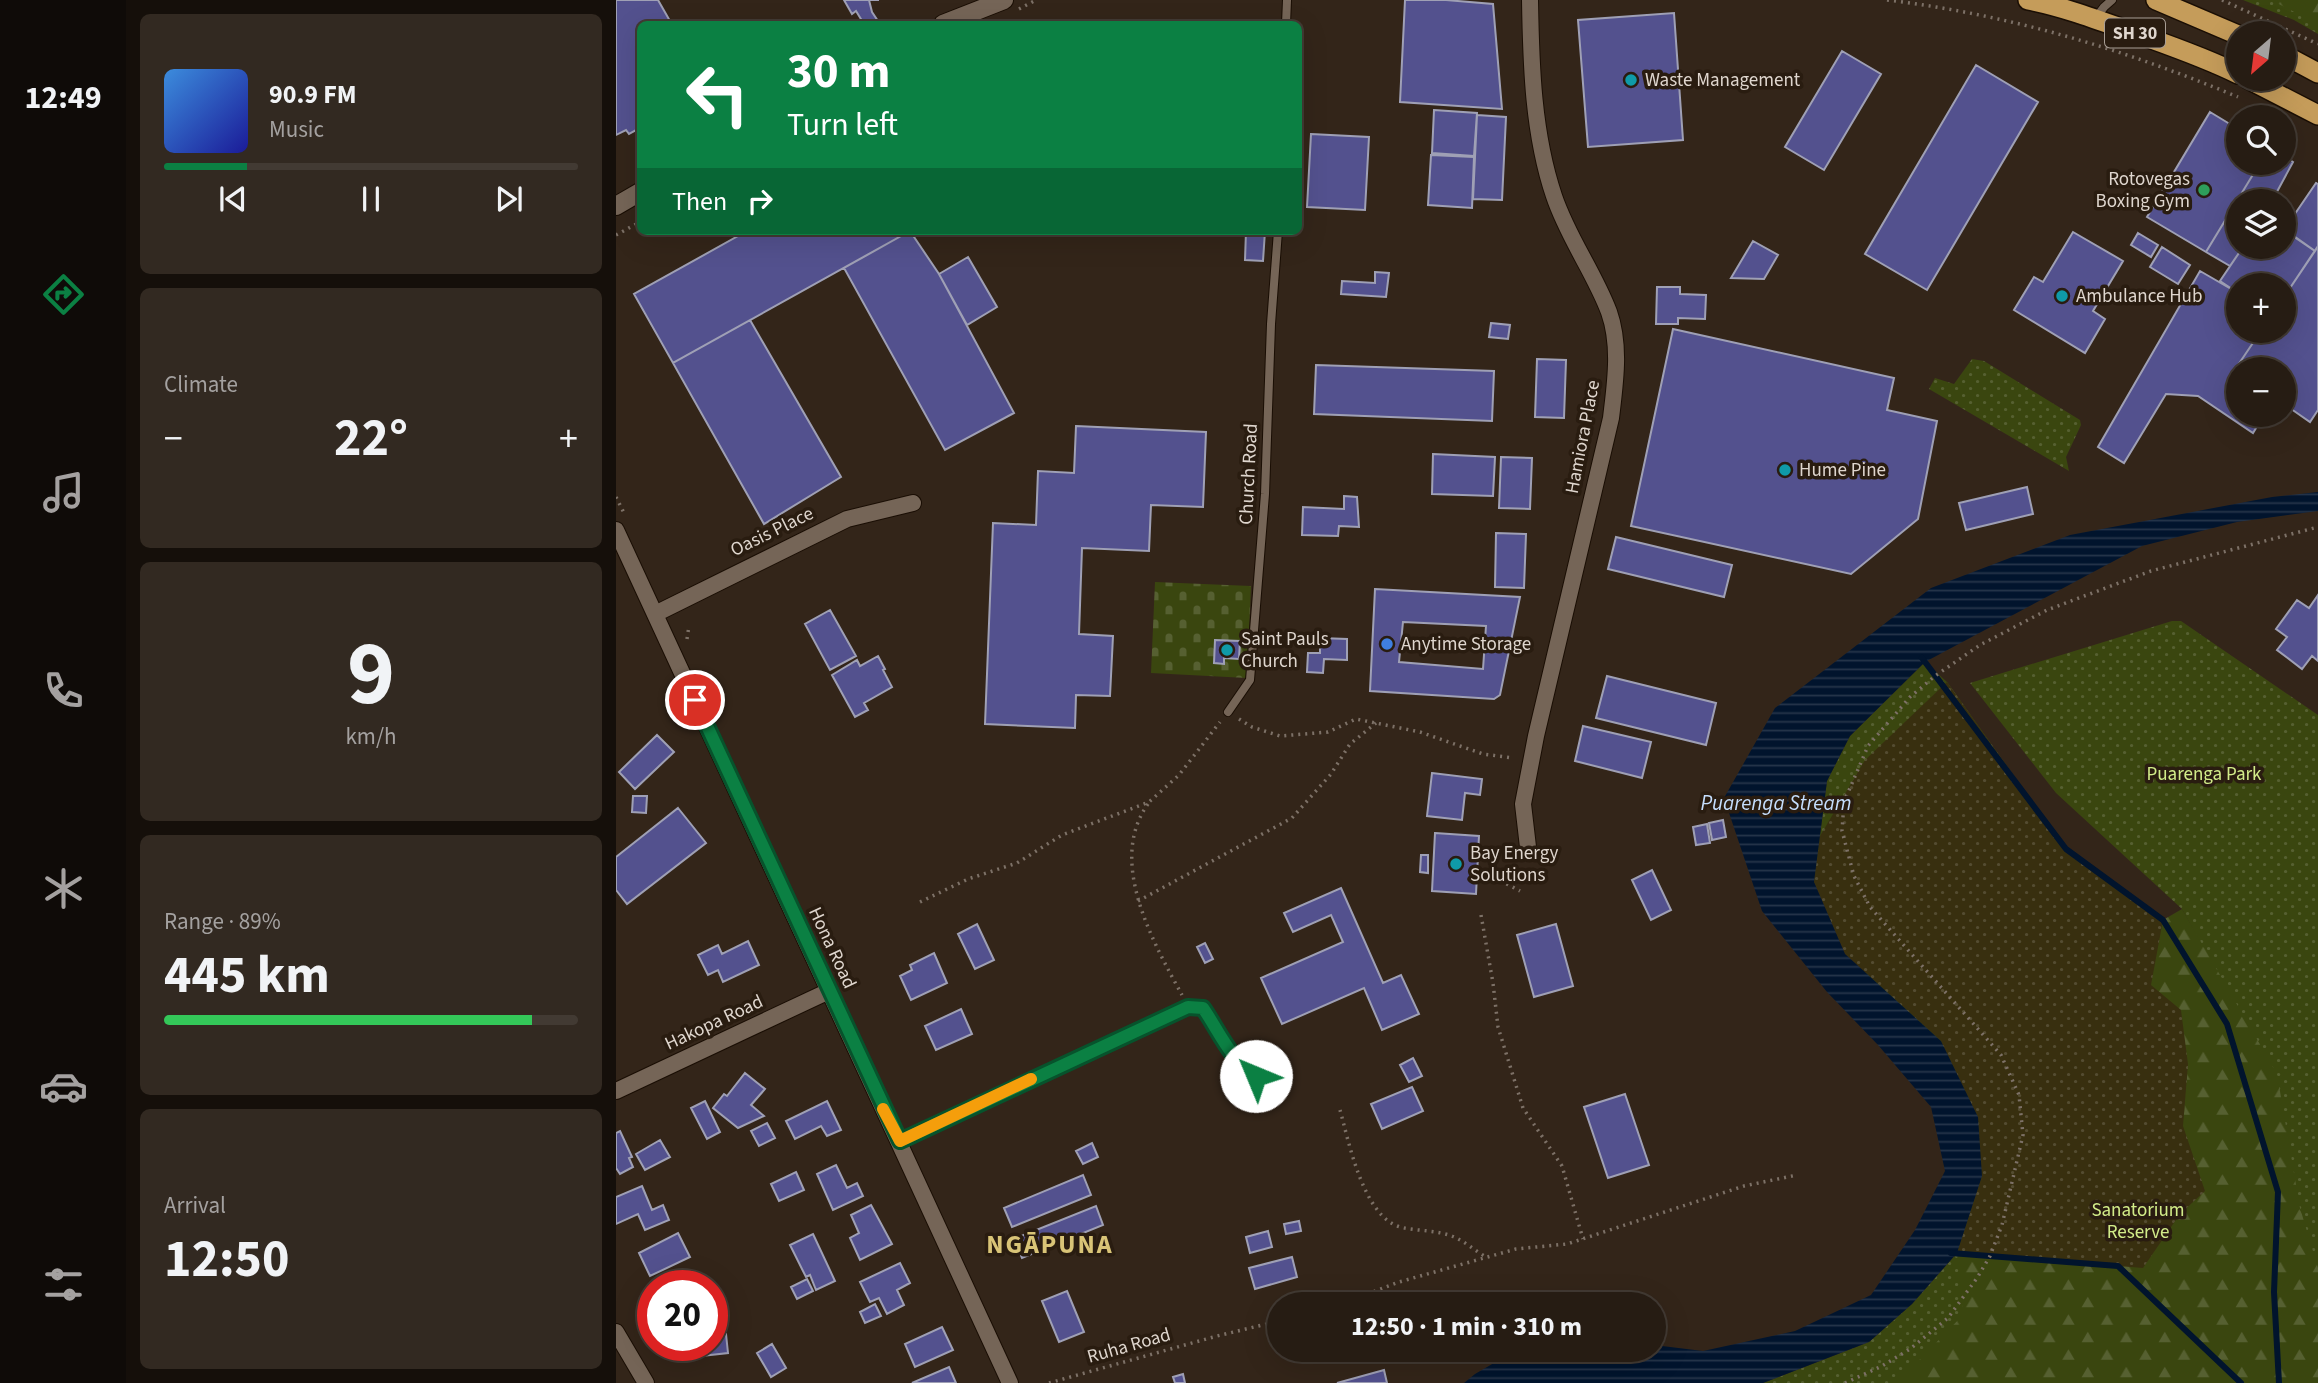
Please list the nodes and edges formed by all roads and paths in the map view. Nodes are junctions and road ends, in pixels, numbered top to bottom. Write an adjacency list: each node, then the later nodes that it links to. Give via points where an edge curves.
1 (975, 0): 11 (street)
2 (1004, 0): 12 (street)
3 (1287, 0): 13 (lane)
4 (1530, 0): 33 (street, Hamiora Place, via 1542,150 1570,238 1609,313 1616,377 1611,418)
5 (1887, 0): 20 (path, via 2003,19 2076,37)
6 (2028, 0): 10 (highway, SH 30)
7 (2112, 0): 10 (lane)
8 (2156, 0): 14 (highway, SH 30)
9 (2222, 0): 15 (path)
10 (2095, 19): 17 (highway, SH 30)
11 (949, 21)
12 (951, 21)
13 (1286, 21)
14 (2226, 30)
15 (2318, 44)
16 (2296, 61): 18 (highway)
17 (2226, 69)
18 (2318, 73)
19 (2271, 91): 21 (highway)
20 (2241, 98)
21 (2318, 115)
22 (637, 194): 23 (street)
23 (616, 206)
24 (637, 224): 25 (path)
25 (616, 235)
26 (1278, 235): 31 (lane, Church Road, via 1250,680)
27 (913, 503): 30 (street, Oasis Place, via 847,519)
28 (2318, 527): 56 (path, via 2151,571 2047,610 1980,645 1935,676 1868,746 1844,802 1842,831 1854,876 1870,907 2001,1055 2019,1095 2024,1135 2002,1226 1977,1278 1948,1318 1910,1349)
29 (616, 530): 30 (street, Hona Road)
30 (655, 614): 41 (street, Hona Road)
31 (1228, 712): 32 (path, via 1252,727 1280,736 1328,732 1356,719); 34 (path, via 1179,775)
32 (1376, 723): 33 (path, via 1420,732 1483,754); 38 (path, via 1350,744 1331,774 1292,818)
33 (1531, 760): 35 (street, Hamiora Place, via 1522,804)
34 (1149, 802): 38 (path, via 1137,818 1132,857); 39 (path, via 1062,835 1017,863)
35 (1528, 847)
36 (1492, 869): 37 (path)
37 (1520, 891)
38 (1138, 901): 42 (path)
39 (920, 902)
40 (1481, 915): 48 (path, via 1498,1027 1523,1108 1562,1166)
41 (829, 991): 44 (street, Hakopa Road); 46 (street, Hona Road)
42 (1188, 1007): 43 (lane, via 1203,1008 1221,1038); 46 (lane)
43 (1256, 1076)
44 (616, 1091)
45 (1340, 1110): 49 (path, via 1350,1155 1378,1210 1398,1226 1450,1236)
46 (900, 1141): 54 (street, Hona Road)
47 (1797, 1175): 48 (path, via 1744,1186)
48 (1583, 1239): 49 (path)
49 (1487, 1258): 50 (path)
50 (1373, 1292)
51 (1267, 1324): 55 (path, Ruha Road)
52 (616, 1332): 53 (street)
53 (646, 1383)
54 (1010, 1383)
55 (1049, 1383)
56 (1845, 1383)

